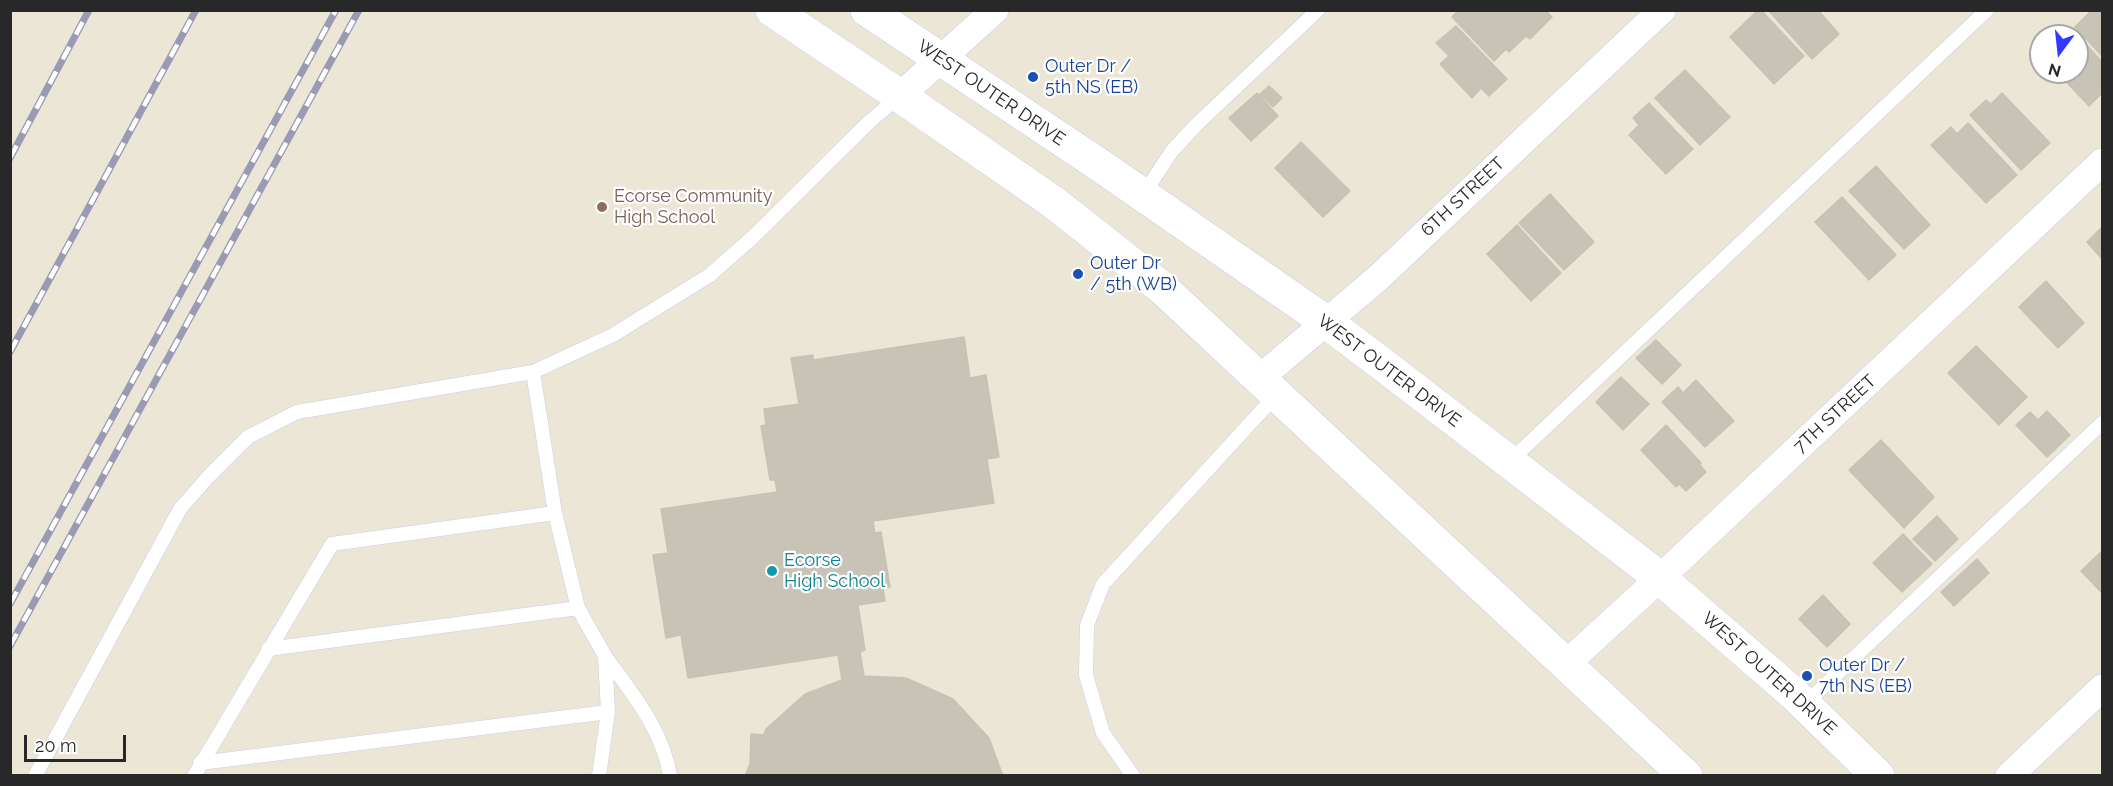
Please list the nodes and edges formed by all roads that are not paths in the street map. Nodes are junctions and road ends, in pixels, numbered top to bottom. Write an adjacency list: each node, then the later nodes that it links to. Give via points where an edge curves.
1 (772, 10): 8 (main road)
2 (867, 10): 7 (main road, WEST OUTER DRIVE)
3 (995, 10): 7 (street)
4 (1318, 10): 10 (lane, via 1196,125 1172,151)
5 (1662, 10): 11 (street, 6TH STREET, via 1385,271)
6 (1987, 10): 15 (lane)
7 (940, 59): 8 (street); 10 (main road, WEST OUTER DRIVE)
8 (900, 96): 12 (lane, via 710,275 613,335); 13 (main road, via 1053,202 1161,287)
9 (2103, 162): 17 (street, 7TH STREET)
10 (1143, 195): 11 (main road, WEST OUTER DRIVE)
11 (1325, 321): 13 (street, 6TH STREET); 15 (main road, WEST OUTER DRIVE)
12 (533, 372): 16 (lane); 26 (lane, via 297,412 248,437 180,509)
13 (1268, 386): 21 (main road); 30 (lane, via 1103,584 1087,625 1086,675 1103,734)
14 (2103, 423): 23 (lane)
15 (1509, 462): 17 (main road, WEST OUTER DRIVE)
16 (555, 513): 18 (lane); 19 (lane, via 332,544)
17 (1660, 578): 21 (street, 7TH STREET); 23 (main road, WEST OUTER DRIVE)
18 (578, 608): 19 (lane); 20 (lane)
19 (268, 649): 25 (lane)
20 (605, 656): 24 (lane); 29 (lane, via 647,714 667,759)
21 (1566, 664): 31 (main road)
22 (2103, 688): 33 (street)
23 (1805, 704): 32 (main road, WEST OUTER DRIVE)
24 (608, 712): 25 (lane); 28 (lane)
25 (200, 763): 27 (lane)
26 (34, 776)
27 (194, 776)
28 (600, 776)
29 (669, 776)
30 (1133, 776)
31 (1686, 776)
32 (1878, 776)
33 (2009, 776)

